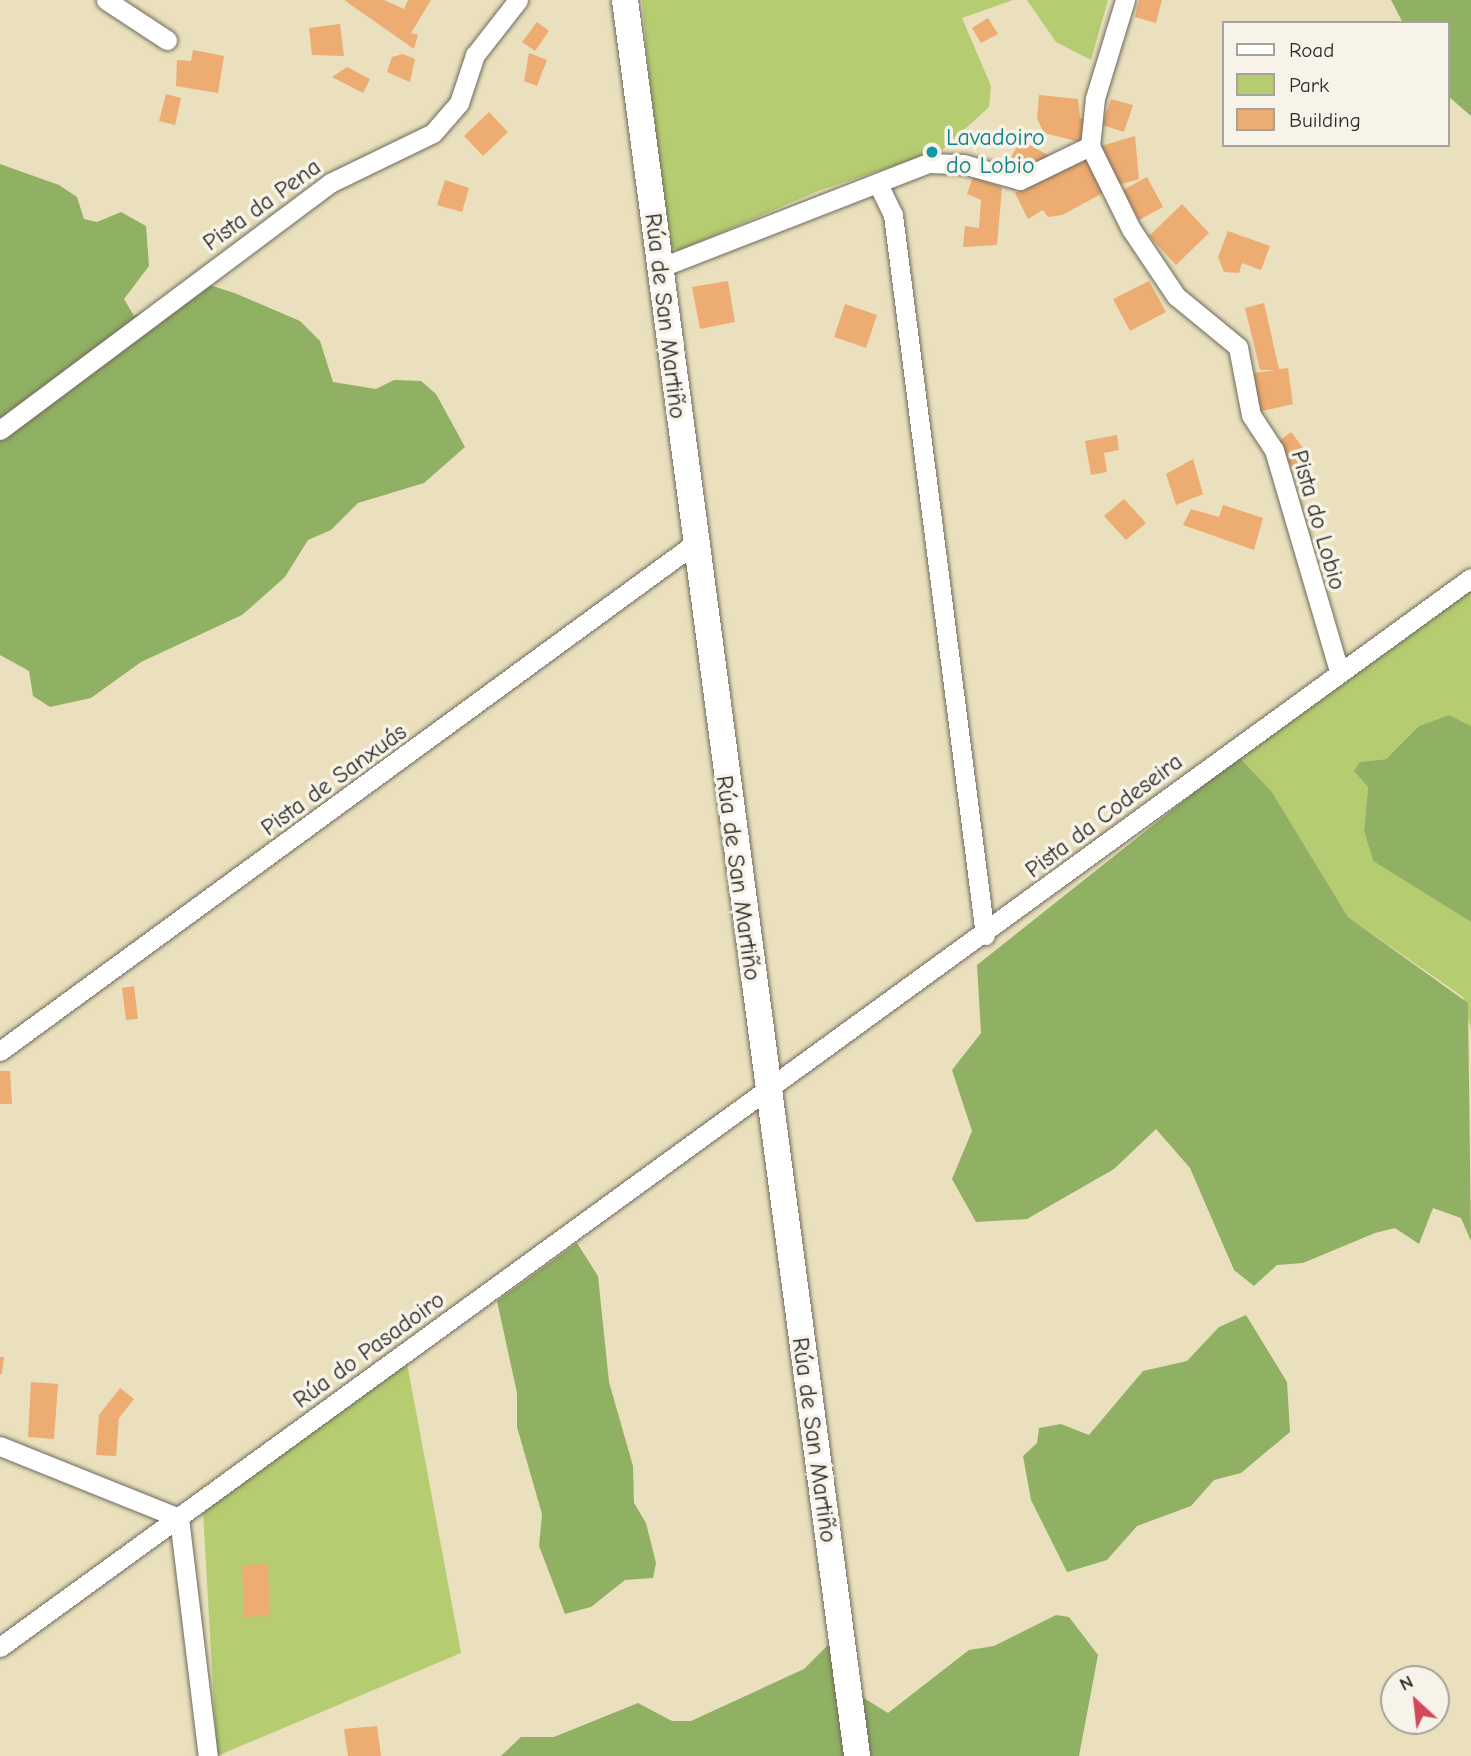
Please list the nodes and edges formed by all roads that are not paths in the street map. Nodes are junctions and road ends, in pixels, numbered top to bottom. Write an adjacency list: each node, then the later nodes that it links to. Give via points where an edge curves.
1 (106, 0): 5 (street)
2 (518, 0): 9 (street, Pista da Pena, via 475,55 459,103 433,133 330,183)
3 (625, 0): 8 (street, Rúa de San Martiño)
4 (1125, 0): 6 (street, via 1095,98)
5 (167, 40)
6 (1090, 146): 7 (street, via 1020,180 943,161); 12 (street, Pista do Lobio, via 1131,229 1176,296 1238,347 1251,415 1274,450)
7 (879, 186): 8 (street); 13 (street, via 893,215)
8 (659, 268): 10 (street, Rúa de San Martiño)
9 (0, 430)
10 (694, 544): 14 (street, Pista de Sanxuás); 15 (street, Rúa de San Martiño)
11 (1471, 578): 12 (street, Pista da Codeseira)
12 (1339, 671): 13 (street, Pista da Codeseira)
13 (985, 935): 15 (street, Pista da Codeseira)
14 (0, 1051)
15 (767, 1095): 17 (street, Rúa do Pasadoiro); 20 (street, Rúa de San Martiño)
16 (0, 1446): 17 (street)
17 (179, 1518): 18 (street, Rúa do Pasadoiro); 19 (street)
18 (0, 1647)
19 (208, 1756)
20 (858, 1756)

